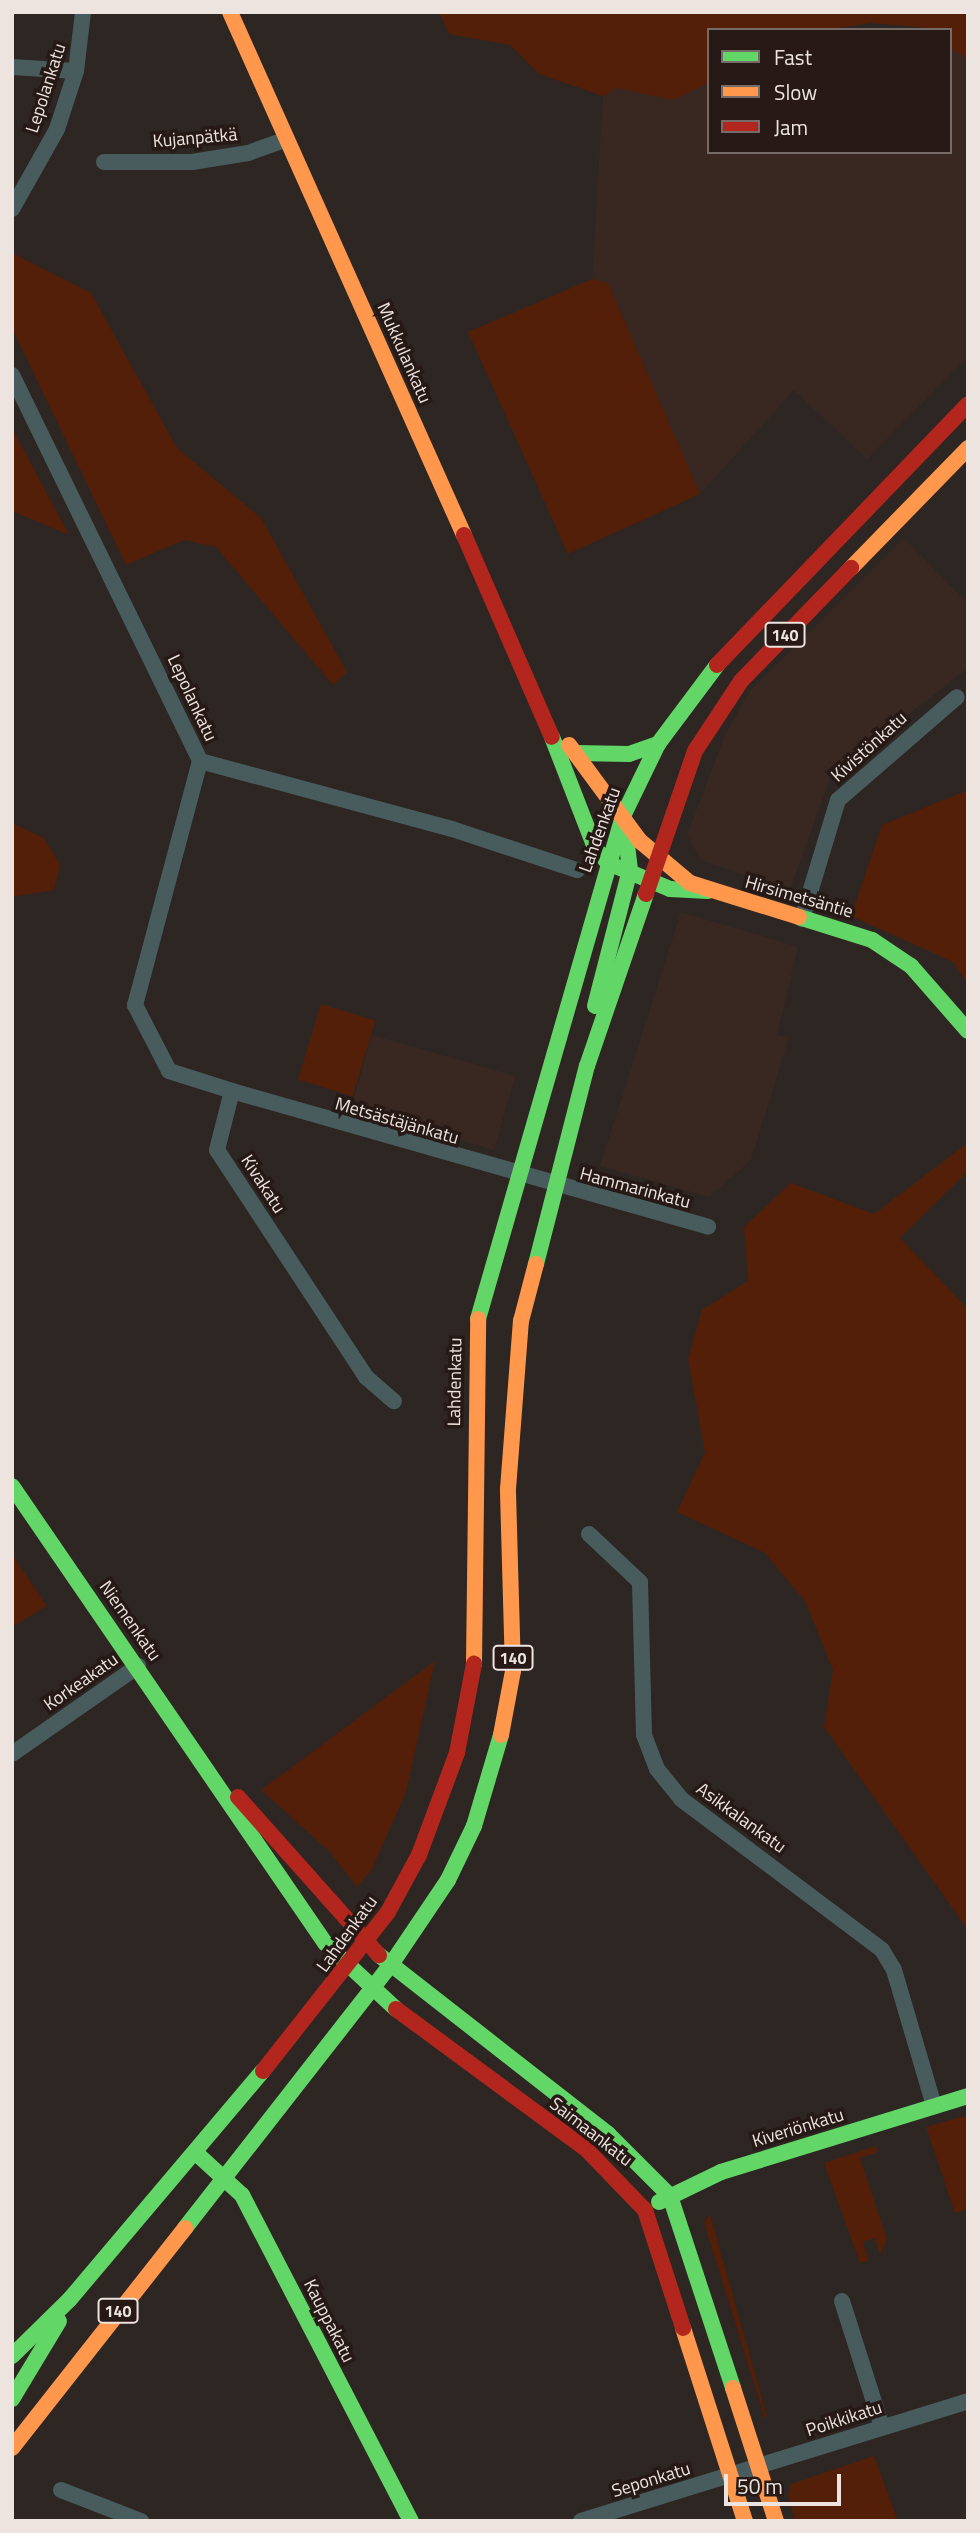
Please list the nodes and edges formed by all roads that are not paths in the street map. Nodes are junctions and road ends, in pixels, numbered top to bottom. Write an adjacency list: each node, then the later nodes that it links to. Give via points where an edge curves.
1 (83, 12): 4 (street, Lepolankatu)
2 (230, 12): 5 (main road, Mukkulankatu)
3 (12, 67): 4 (street)
4 (76, 71): 7 (street, Lepolankatu, via 57,129)
5 (286, 139): 6 (street, Kujanpätkä, via 248,153 192,162); 12 (main road, Mukkulankatu)
6 (104, 162)
7 (12, 209)
8 (12, 375): 15 (street, Lepolankatu)
9 (968, 404): 13 (main road, Lahdenkatu / 140, via 726,654)
10 (968, 448): 17 (main road, 140, via 741,681 695,751)
11 (957, 697): 23 (street, Kivistönkatu, via 838,800)
12 (542, 710): 14 (main road, Mukkulankatu); 18 (main road, Mukkulankatu, via 595,848)
13 (658, 744): 14 (main road, via 629,754); 16 (main road, Lahdenkatu / 140)
14 (576, 753): 16 (main road, Mukkulankatu)
15 (200, 761): 19 (street, Lepolankatu, via 452,829); 26 (street, via 135,1005 169,1071)
16 (623, 816): 17 (main road, Mukkulankatu); 18 (main road, Lahdenkatu / 140); 20 (main road)
17 (656, 857): 21 (main road, 140); 22 (main road, Hirsimetsäntie)
18 (608, 863): 20 (main road, Hirsimetsäntie); 27 (main road, Lahdenkatu / 140)
19 (577, 870)
20 (630, 870): 21 (main road, Hirsimetsäntie); 25 (main road, via 599,982)
21 (649, 880): 22 (main road, Hirsimetsäntie, via 670,890); 25 (main road, 140)
22 (708, 891): 23 (main road, Hirsimetsäntie)
23 (802, 919): 24 (main road, Hirsimetsäntie, via 872,940 911,965)
24 (968, 1031)
25 (587, 1066): 28 (main road, 140)
26 (232, 1091): 27 (street, Metsästäjänkatu); 30 (street, Kivakatu, via 217,1150 366,1377)
27 (518, 1177): 28 (street, Metsästäjänkatu); 36 (main road, Lahdenkatu / 140, via 474,1333 478,1642 468,1701 440,1807 407,1878)
28 (553, 1186): 29 (street, Hammarinkatu); 37 (main road, 140, via 521,1321 512,1403 508,1712 474,1826 448,1880)
29 (708, 1227)
30 (394, 1401)
31 (12, 1486): 33 (main road, Niemenkatu)
32 (589, 1534): 41 (street, Asikkalankatu, via 640,1582 644,1735 657,1769 681,1799 882,1950 894,1970)
33 (138, 1666): 34 (street, Korkeakatu); 35 (main road, Niemenkatu)
34 (12, 1754)
35 (214, 1780): 36 (main road, Niemenkatu, via 234,1791); 38 (main road, Niemenkatu)
36 (366, 1945): 37 (main road, Niemenkatu); 38 (main road, Lahdenkatu / 140)
37 (390, 1966): 39 (main road, 140); 44 (main road, Saimaankatu, via 608,2134)
38 (348, 1968): 39 (main road, Saimaankatu); 42 (main road, Lahdenkatu / 140)
39 (372, 1989): 43 (main road, 140); 45 (main road, Saimaankatu, via 587,2150)
40 (968, 2096): 41 (main road, Kiveriönkatu)
41 (934, 2106): 44 (main road, Kiveriönkatu, via 721,2172)
42 (196, 2152): 43 (main road, Kauppakatu); 46 (main road, Lahdenkatu / 140)
43 (225, 2175): 52 (main road, 140); 57 (main road, Kauppakatu, via 242,2194)
44 (670, 2196): 45 (main road, Kiveriönkatu); 53 (main road, Saimaankatu)
45 (645, 2210): 54 (main road, Saimaankatu)
46 (71, 2299): 48 (main road, Lahdenkatu / 140); 49 (main road)
47 (842, 2301): 51 (street)
48 (12, 2356)
49 (12, 2399)
50 (968, 2401): 51 (street, Poikkikatu)
51 (881, 2427): 53 (street, Poikkikatu)
52 (12, 2448)
53 (760, 2466): 54 (street, Poikkikatu); 60 (main road, Saimaankatu)
54 (732, 2475): 58 (street, Seponkatu); 59 (main road, Saimaankatu)
55 (61, 2490): 56 (street)
56 (141, 2521)
57 (411, 2521)
58 (581, 2521)
59 (746, 2521)
60 (776, 2521)

